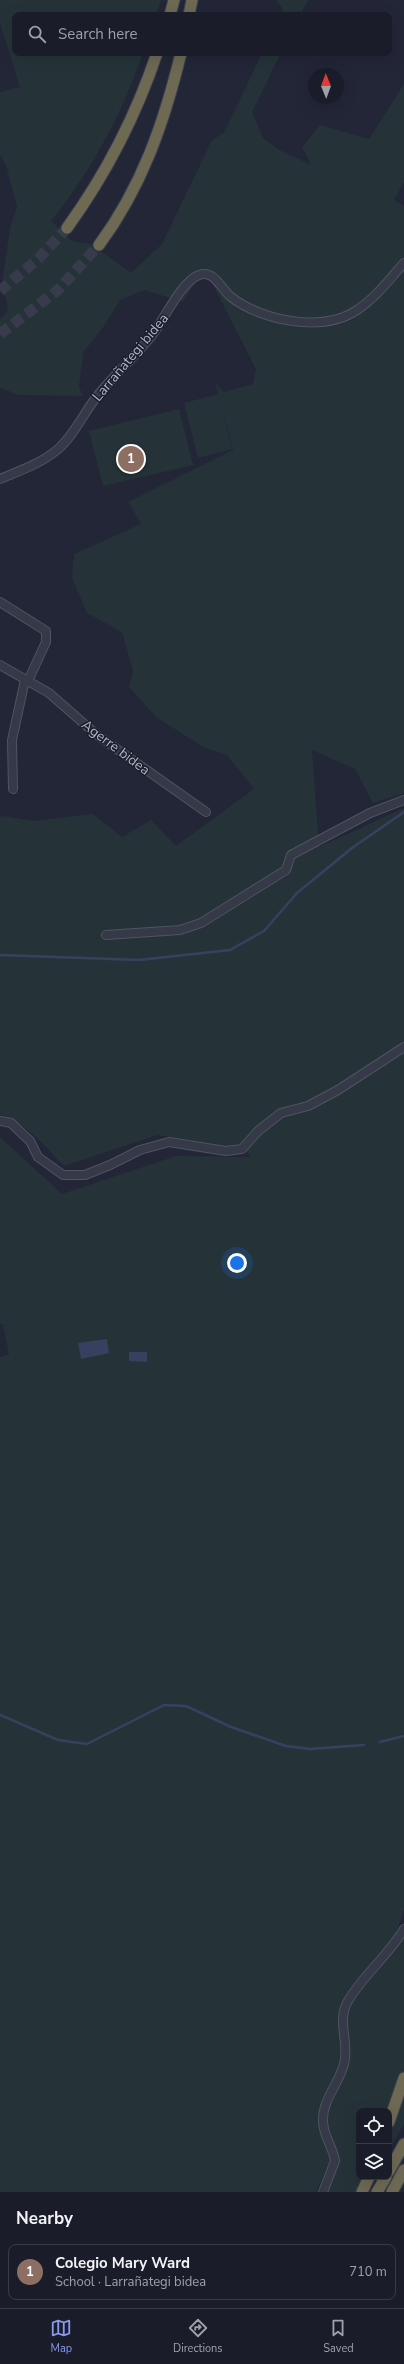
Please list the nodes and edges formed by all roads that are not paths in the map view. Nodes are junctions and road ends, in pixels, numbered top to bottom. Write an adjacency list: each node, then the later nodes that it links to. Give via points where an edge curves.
1 (174, 0): 3 (highway)
2 (192, 0): 4 (highway)
3 (171, 12)
4 (190, 12)
5 (156, 56): 7 (highway, via 120,144)
6 (180, 56): 8 (highway, via 164,120 152,152 126,206)
7 (67, 228)
8 (99, 245)
9 (404, 263): 10 (street, Larrañategi bidea, via 357,310 332,320 316,321 298,322 263,314 238,302 209,274 198,275 186,284 153,334 99,394 60,446 30,466)
10 (0, 479)
11 (0, 602): 13 (street, via 46,631 46,642)
12 (0, 665): 13 (street, Agerre bidea)
13 (26, 680): 14 (street, via 12,740); 16 (street, Agerre bidea, via 49,693 97,735)
14 (13, 789)
15 (404, 800): 17 (street, via 370,813 291,855 286,870 201,923 180,930)
16 (206, 812)
17 (106, 936)
18 (404, 1047): 19 (street, via 338,1090 308,1106 281,1113 258,1131 242,1149 226,1151 169,1142 140,1150 85,1174 63,1175 38,1156 30,1141 11,1123)
19 (0, 1121)
20 (404, 1929): 29 (street, via 348,2000 342,2014 346,2049 344,2064 330,2094 323,2120 324,2131 335,2161)
21 (404, 2078): 22 (highway)
22 (392, 2113)
23 (404, 2144): 24 (highway)
24 (392, 2166)
25 (404, 2170): 32 (highway)
26 (368, 2180): 30 (highway)
27 (384, 2180): 31 (highway)
28 (404, 2180): 33 (highway)
29 (323, 2192)
30 (362, 2192)
31 (377, 2192)
32 (392, 2192)
33 (399, 2192)

